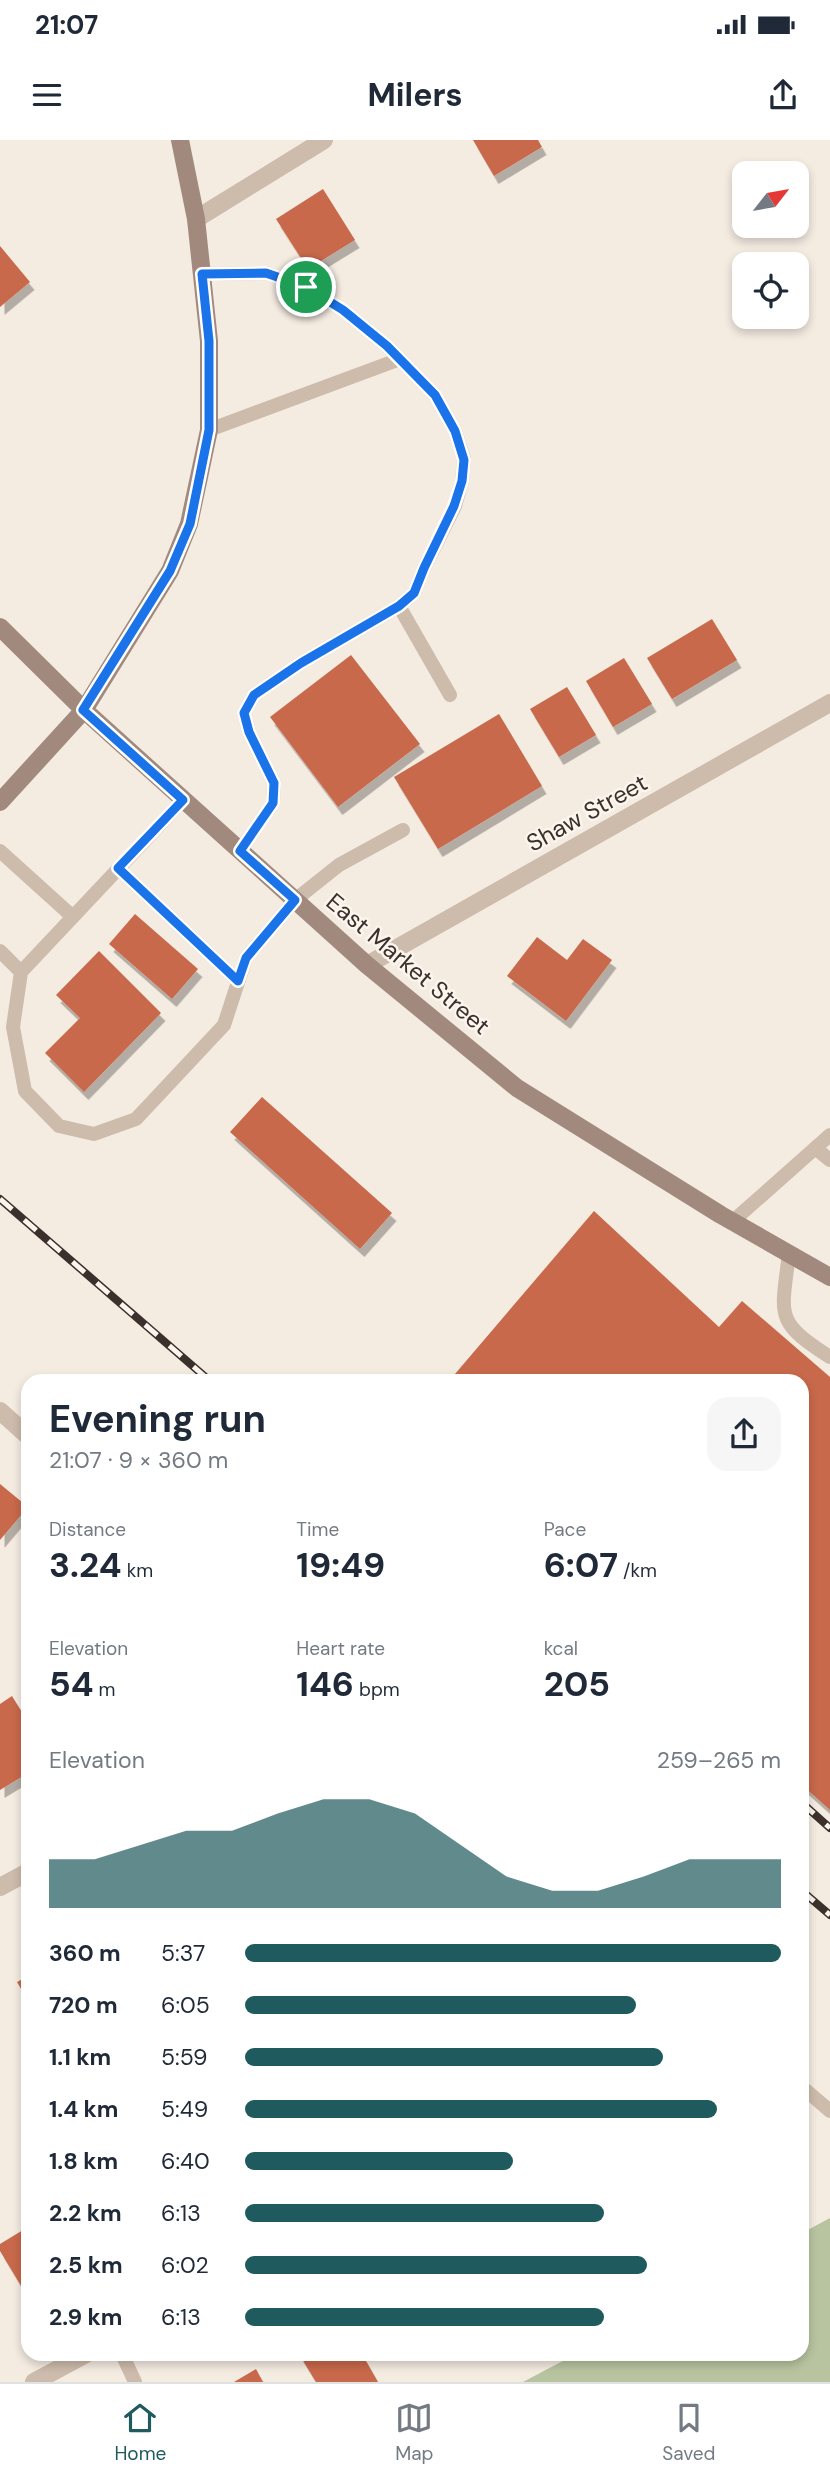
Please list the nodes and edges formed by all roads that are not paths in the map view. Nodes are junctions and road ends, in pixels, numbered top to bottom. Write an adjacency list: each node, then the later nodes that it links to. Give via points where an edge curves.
1 (180, 140): 3 (main road)
2 (324, 140): 3 (street)
3 (196, 219): 4 (main road)
4 (202, 274): 5 (lane, via 266,273 306,287 343,310); 6 (main road, via 209,341)
5 (400, 359): 6 (lane); 7 (lane, via 435,395 455,431 464,460 454,506 414,593)
6 (209, 430): 11 (main road, via 190,524 170,571)
7 (399, 606): 9 (lane); 16 (lane, via 254,695 244,713 274,783 273,803)
8 (0, 627): 11 (main road, East Market Street)
9 (450, 695)
10 (830, 703): 21 (street, Shaw Street)
11 (83, 710): 12 (main road, East Market Street); 13 (main road)
12 (183, 800): 16 (main road, East Market Street); 17 (lane)
13 (0, 802)
14 (402, 830): 18 (lane, via 339,865)
15 (0, 851): 19 (lane)
16 (240, 851): 18 (main road, East Market Street)
17 (118, 868): 19 (lane); 23 (lane)
18 (295, 900): 21 (main road, East Market Street); 23 (lane, via 246,958)
19 (73, 916): 22 (lane)
20 (0, 951): 22 (lane)
21 (367, 965): 27 (main road, East Market Street, via 517,1088)
22 (21, 972): 23 (lane, via 13,1027 25,1091 58,1126 94,1134 136,1119 145,1110 224,1025)
23 (238, 981)
24 (830, 1135): 25 (lane)
25 (815, 1148): 26 (lane); 27 (lane)
26 (830, 1160)
27 (733, 1222): 28 (main road, East Market Street)
28 (789, 1253): 29 (main road, East Market Street); 30 (lane, via 783,1313 799,1337)
29 (830, 1277)
30 (830, 1357)
31 (0, 1411): 32 (street)
32 (21, 1430)
33 (21, 1876): 34 (street)
34 (0, 1887)
35 (809, 2093): 36 (lane)
36 (830, 2111)
37 (73, 2361): 39 (street)
38 (125, 2361): 40 (lane)
39 (34, 2382)
40 (135, 2382)

